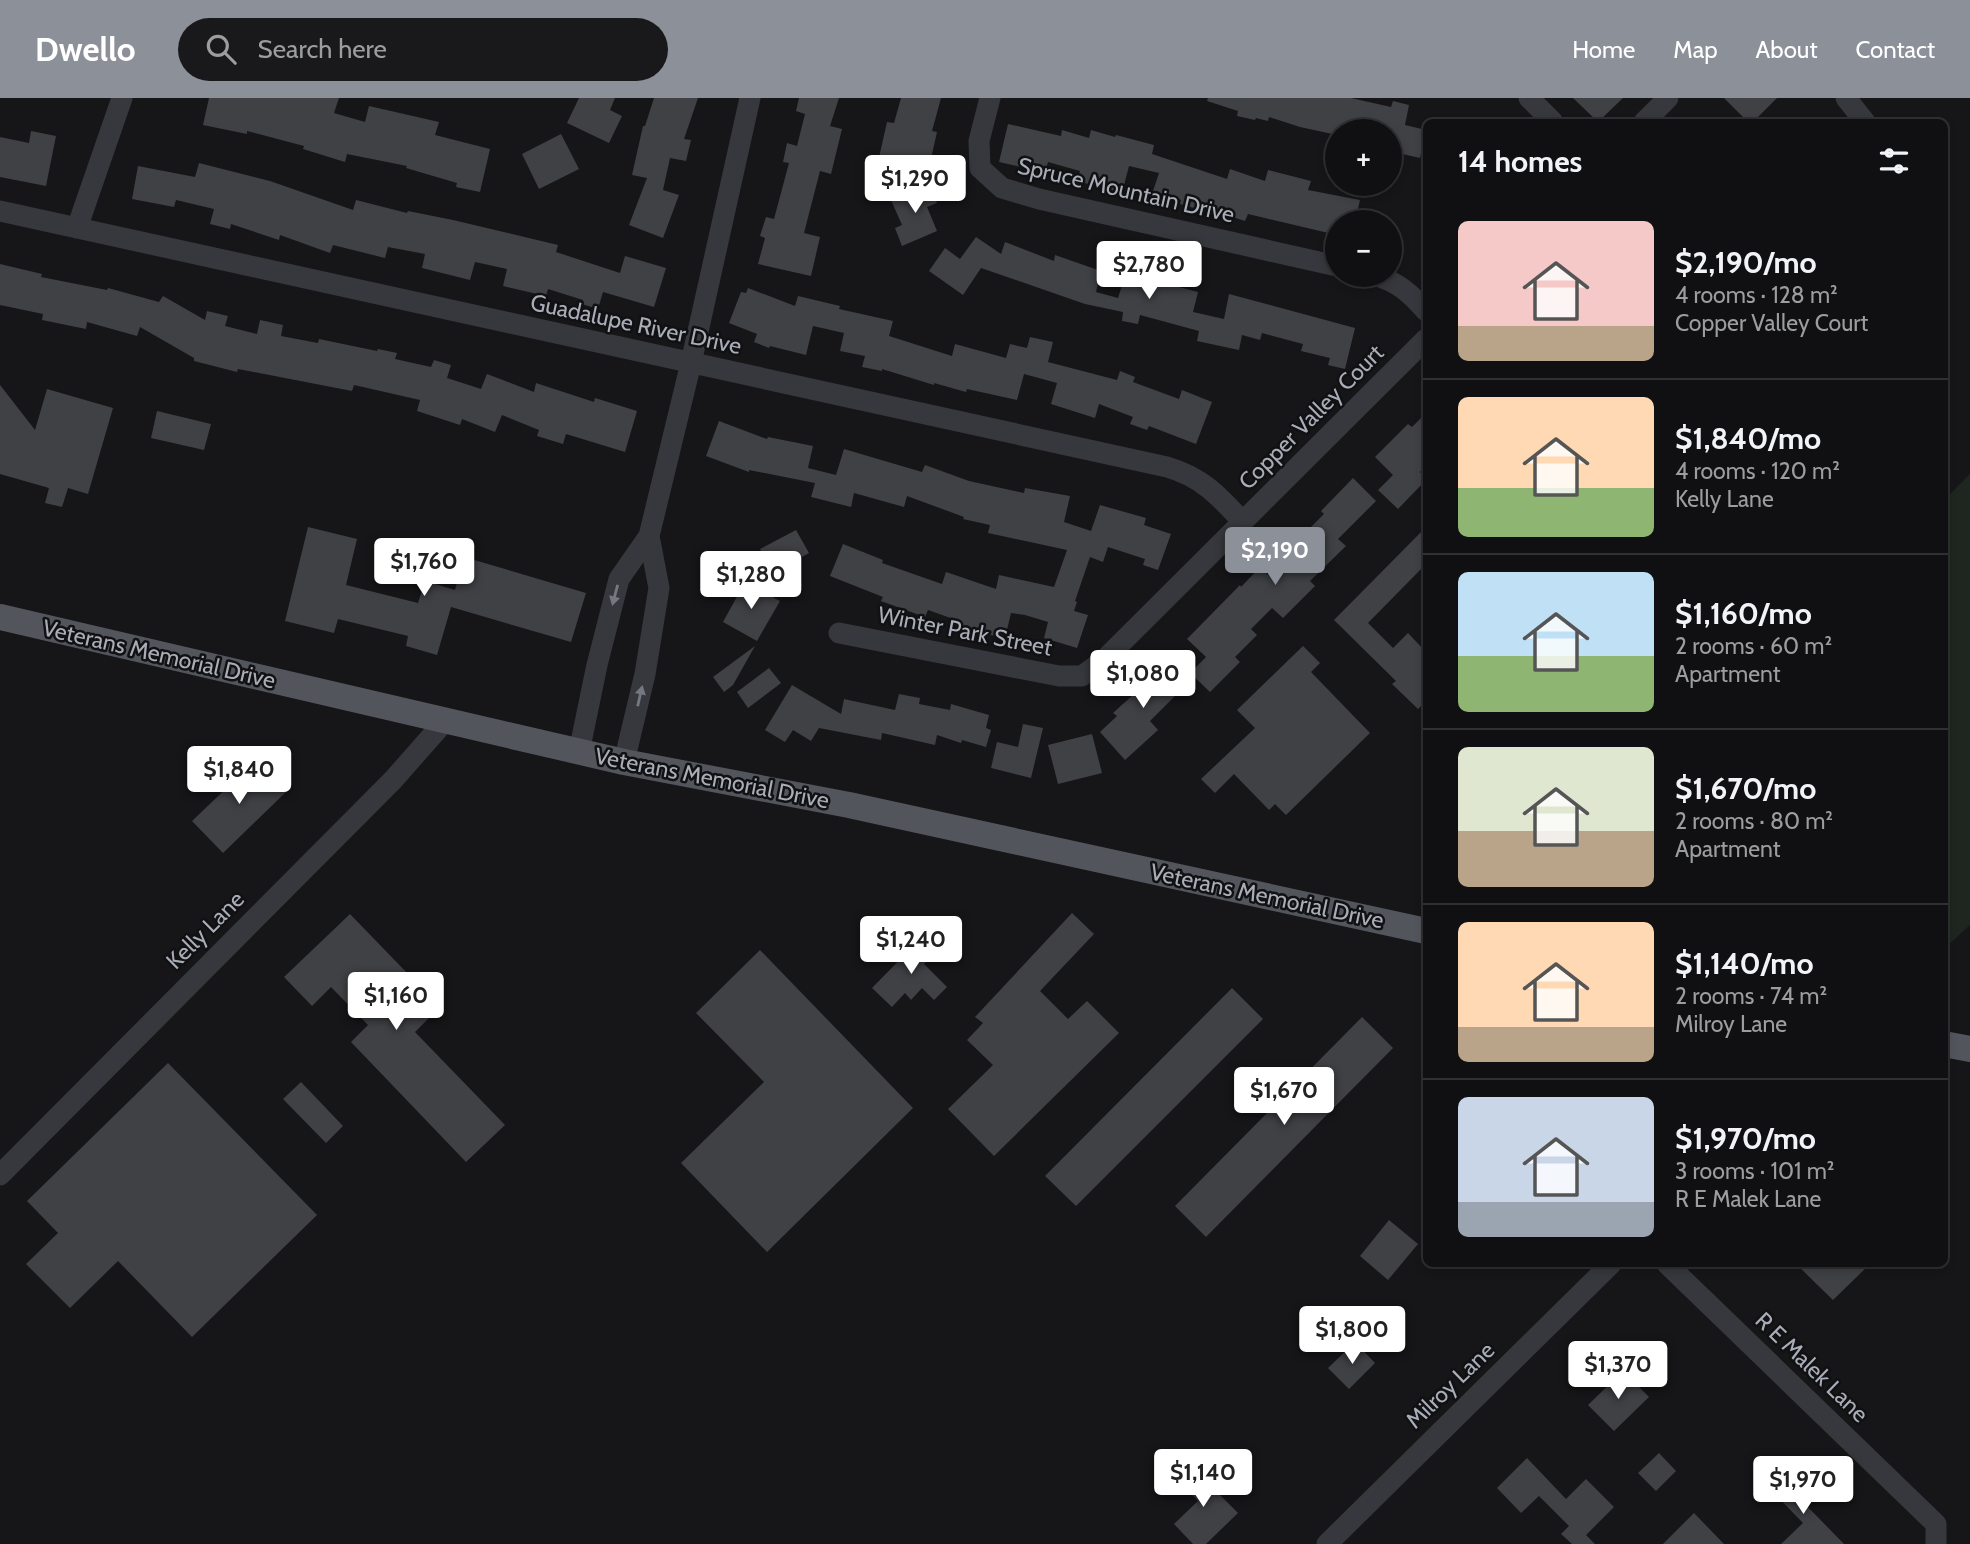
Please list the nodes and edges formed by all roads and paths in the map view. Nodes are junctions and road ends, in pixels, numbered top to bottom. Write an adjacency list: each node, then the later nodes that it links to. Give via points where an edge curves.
1 (122, 98): 11 (street)
2 (750, 98): 16 (street)
3 (990, 98): 12 (street, Spruce Mountain Drive, via 979,141 980,168 1002,188)
4 (1529, 98): 7 (street)
5 (1668, 98): 8 (street)
6 (1846, 98): 9 (street)
7 (1550, 119)
8 (1647, 119)
9 (1863, 119)
10 (0, 211): 11 (street, Guadalupe River Drive)
11 (77, 228): 16 (street, Guadalupe River Drive)
12 (1325, 263)
13 (1402, 287): 14 (street)
14 (1423, 308)
15 (1423, 342): 17 (street, Copper Valley Court)
16 (691, 363): 17 (street, Guadalupe River Drive, via 1185,472 1211,488); 18 (street)
17 (1243, 522): 21 (street, Copper Valley Court, via 1104,660)
18 (649, 536): 23 (street, one-way to 23, via 620,579); 24 (street, one-way to 18, via 659,588)
19 (0, 617): 22 (main road, Veterans Memorial Drive)
20 (839, 633): 21 (street, Winter Park Street, via 1059,676)
21 (1082, 676)
22 (445, 721): 23 (main road, Veterans Memorial Drive); 28 (street, Kelly Lane)
23 (579, 752): 24 (main road, Veterans Memorial Drive)
24 (624, 762): 25 (main road, Veterans Memorial Drive, via 849,805)
25 (1423, 930)
26 (1948, 1045): 27 (main road)
27 (1970, 1049)
28 (0, 1175)
29 (1608, 1267): 31 (street, Milroy Lane)
30 (1670, 1267): 32 (street, R E Malek Lane, via 1936,1524)
31 (1327, 1544)
32 (1936, 1544)

